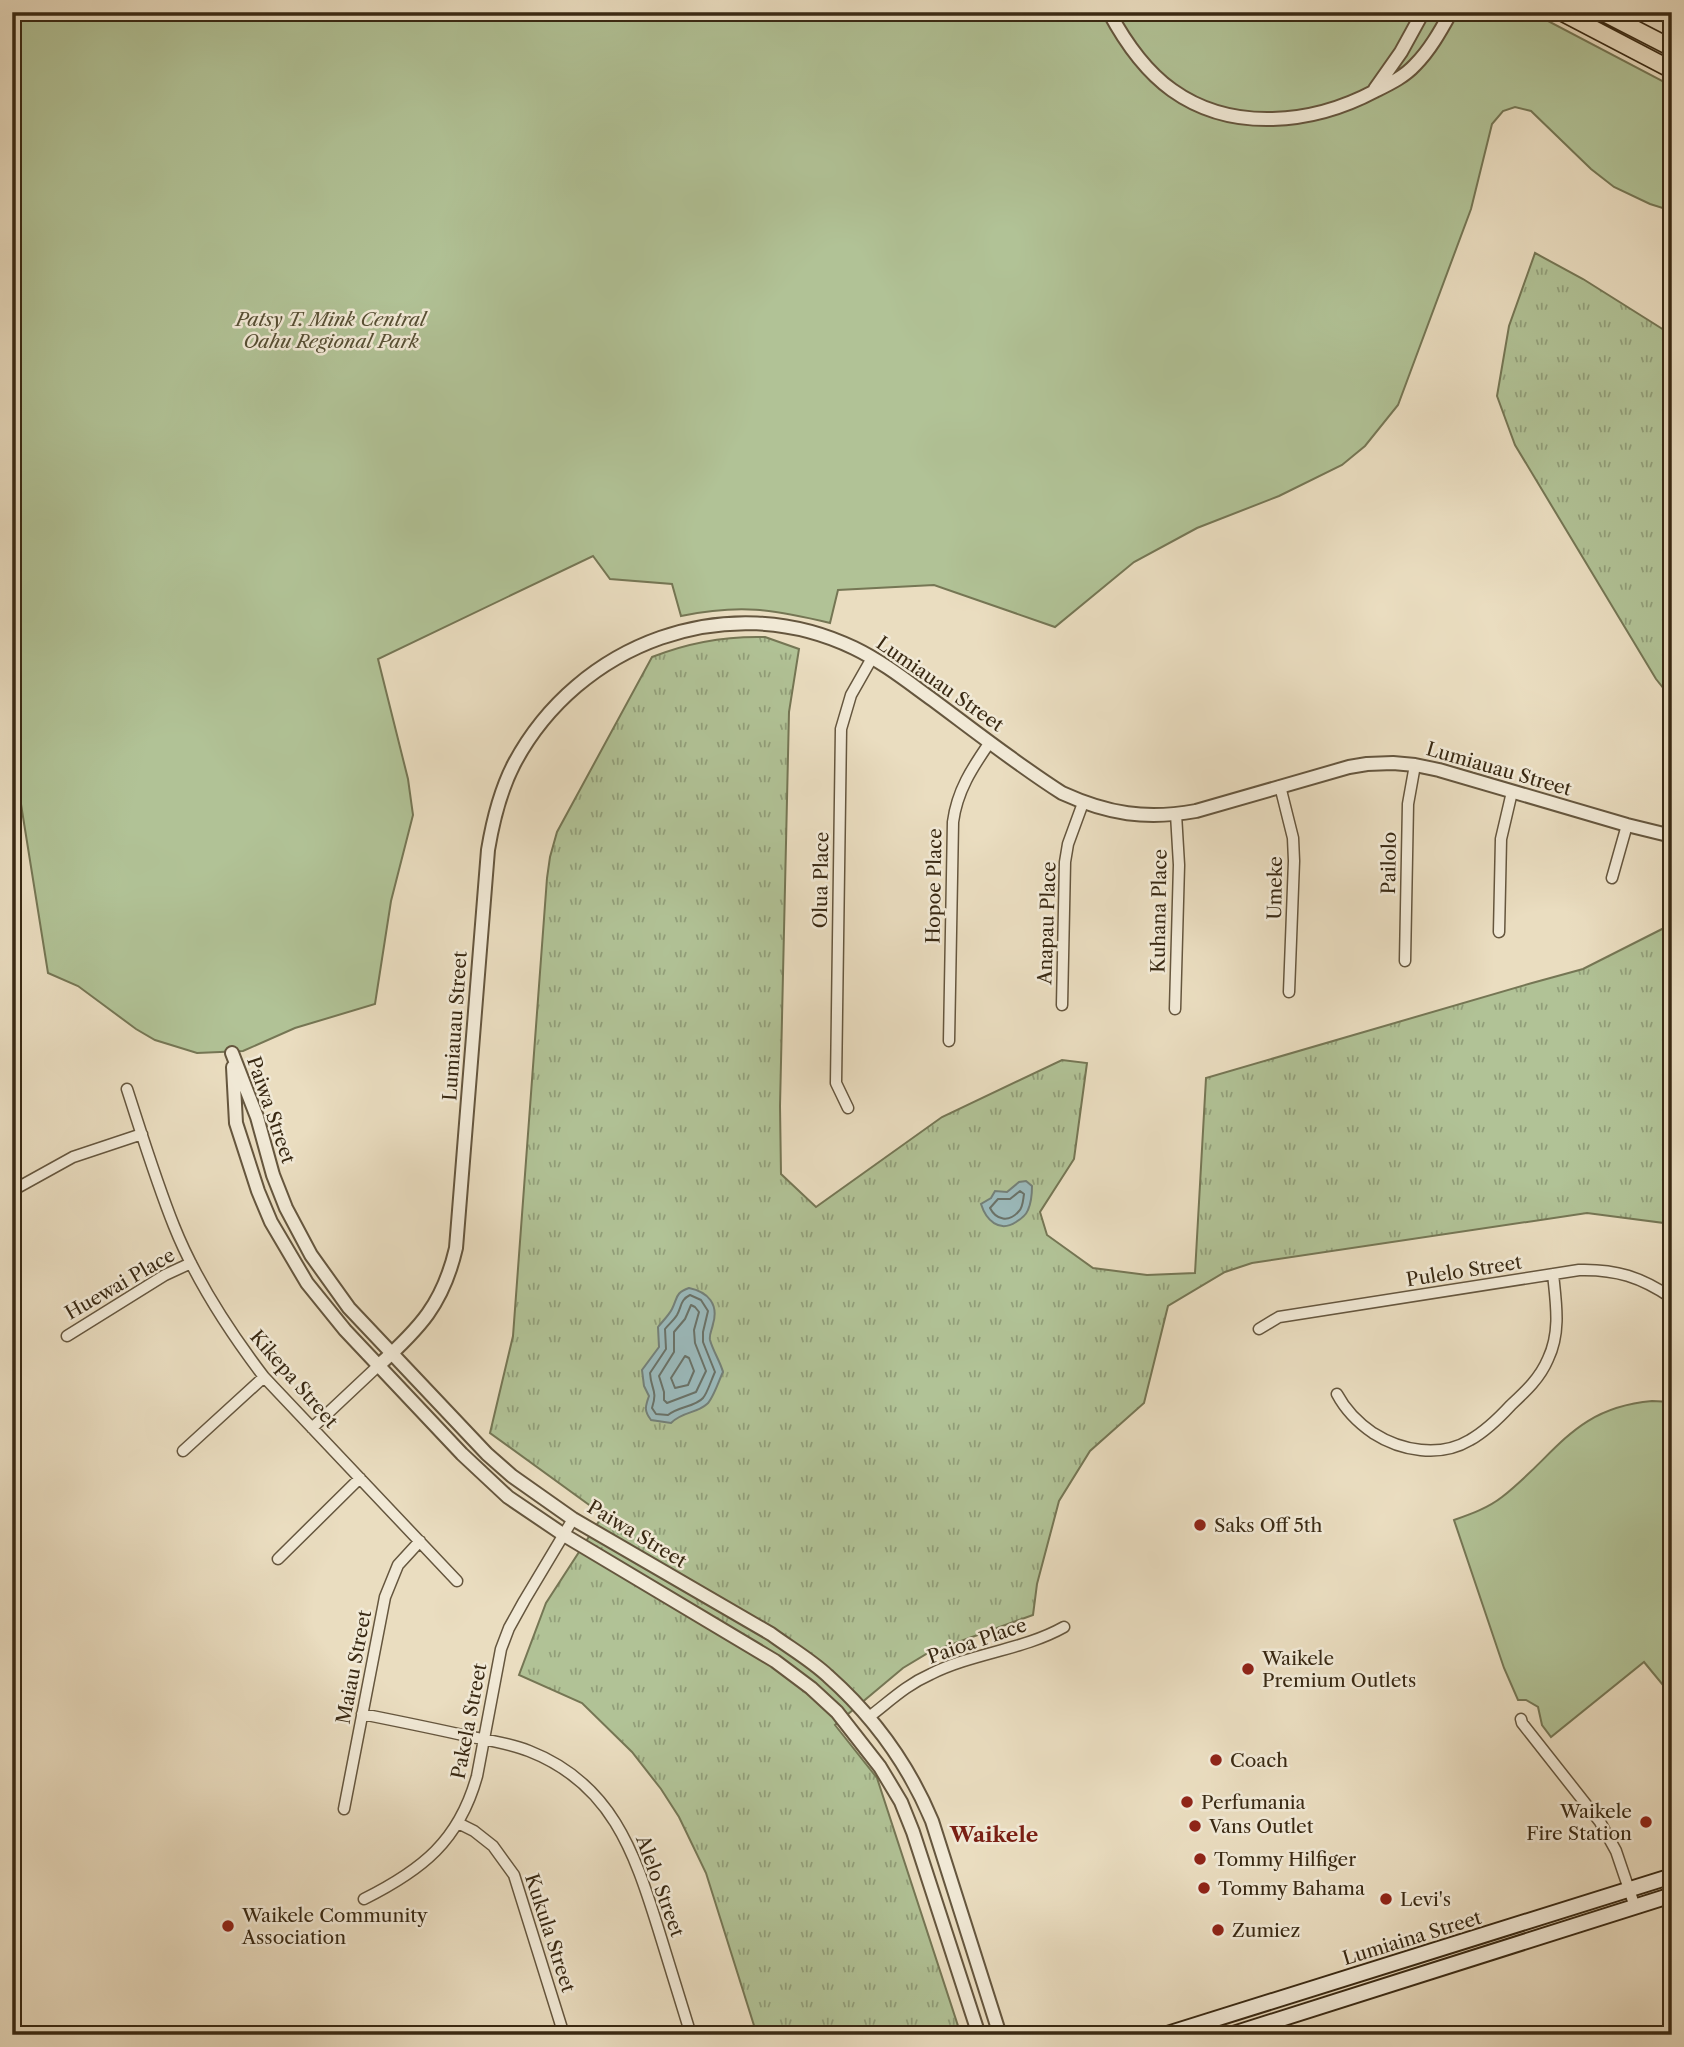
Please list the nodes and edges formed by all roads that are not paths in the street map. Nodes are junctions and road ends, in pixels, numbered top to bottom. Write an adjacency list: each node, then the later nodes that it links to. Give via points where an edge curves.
1 (1109, 12): 8 (street, via 1133,54 1154,74 1172,90 1216,113 1292,118)
2 (1423, 12): 8 (street, via 1390,70)
3 (1451, 12): 8 (street, via 1416,64)
4 (1561, 12): 7 (main road)
5 (1602, 12): 6 (main road)
6 (1672, 48)
7 (1672, 70)
8 (1370, 94)
9 (872, 657): 10 (street, Lumiauau Street); 26 (street, Olua Place, via 850,695 841,729 836,1083); 34 (street, Lumiauau Street, via 826,637 777,625 727,624 661,636 594,671 556,704 523,747 500,797 488,850 456,1248 439,1299)
10 (990, 742): 14 (street, Lumiauau Street, via 1046,783); 24 (street, Hopoe Place, via 964,780 954,808)
11 (1415, 765): 12 (street, Lumiauau Street, via 1367,764); 13 (street, Lumiauau Street); 20 (street, Pailolo, via 1408,804)
12 (1280, 786): 15 (street, Lumiauau Street); 21 (street, Umeke, via 1293,838)
13 (1512, 792): 16 (street, Lumiauau Street); 19 (street, via 1502,839)
14 (1083, 803): 15 (street, Lumiauau Street, via 1124,814); 22 (street, Anapau Place, via 1065,862)
15 (1176, 814): 23 (street, Kuhana Place)
16 (1627, 825): 17 (street, Lumiauau Street); 18 (street)
17 (1672, 836)
18 (1612, 878)
19 (1499, 932)
20 (1405, 961)
21 (1289, 992)
22 (1062, 1005)
23 (1175, 1009)
24 (948, 1041)
25 (127, 1089): 27 (street, Kikepa Street)
26 (848, 1108)
27 (142, 1135): 28 (street, via 73,1157); 29 (street, Kikepa Street)
28 (17, 1188)
29 (191, 1263): 33 (street, Huewai Place); 36 (street, Kikepa Street, via 219,1314)
30 (1553, 1274): 31 (street, Pulelo Street, via 1618,1272); 32 (street, Pulelo Street, via 1279,1317); 37 (street, via 1557,1330 1548,1359 1531,1386 1468,1441 1441,1450 1398,1446 1346,1411)
31 (1672, 1298)
32 (1259, 1329)
33 (67, 1336)
34 (392, 1354): 35 (street, Lumiauau Street); 35 (street, Paiwa Street, via 349,1308 299,1234 273,1175 232,1053 236,1123 271,1222 322,1305); 41 (street, Paiwa Street, via 487,1454)
35 (378, 1366): 38 (street, Lumiauau Street); 42 (street, Paiwa Street, via 485,1477)
36 (264, 1377): 38 (street, Kikepa Street); 39 (street)
37 (1337, 1394)
38 (312, 1428): 40 (street, Kikepa Street)
39 (183, 1451)
40 (360, 1478): 43 (street, Kikepa Street); 44 (street)
41 (573, 1519): 42 (street, Pakela Street); 49 (street, Paiwa Street, via 771,1634 827,1674)
42 (564, 1535): 47 (street, Paiwa Street, via 775,1661); 51 (street, Pakela Street, via 509,1628)
43 (420, 1541): 45 (street, Kikepa Street); 48 (street, Maiau Street, via 398,1565 385,1597)
44 (278, 1559)
45 (457, 1581)
46 (1064, 1627): 49 (street, Paioa Place, via 932,1673 902,1689)
47 (838, 1712): 49 (street); 52 (street, Paiwa Street)
48 (362, 1714): 51 (street, Alelo Street); 53 (street, Maiau Street)
49 (869, 1717): 52 (street); 63 (street, Paiwa Street, via 928,1809)
50 (1521, 1718): 56 (street, via 1600,1822)
51 (484, 1739): 54 (street, Pakela Street, via 473,1792); 61 (street, Alelo Street, via 551,1762 585,1786 614,1820 638,1865)
52 (865, 1746): 62 (street, Paiwa Street, via 901,1802 913,1832)
53 (344, 1809)
54 (458, 1823): 58 (street, Pakela Street, via 413,1872); 60 (street, Kukula Street, via 493,1846 514,1875)
55 (1672, 1876): 56 (main road, Lumiaina Street)
56 (1630, 1890): 59 (street); 64 (main road, Lumiaina Street)
57 (1672, 1895): 59 (main road, Lumiaina Street)
58 (364, 1899)
59 (1635, 1907): 65 (main road, Lumiaina Street)
60 (564, 2035)
61 (691, 2035)
62 (979, 2035)
63 (1000, 2035)
64 (1164, 2035)
65 (1230, 2035)

